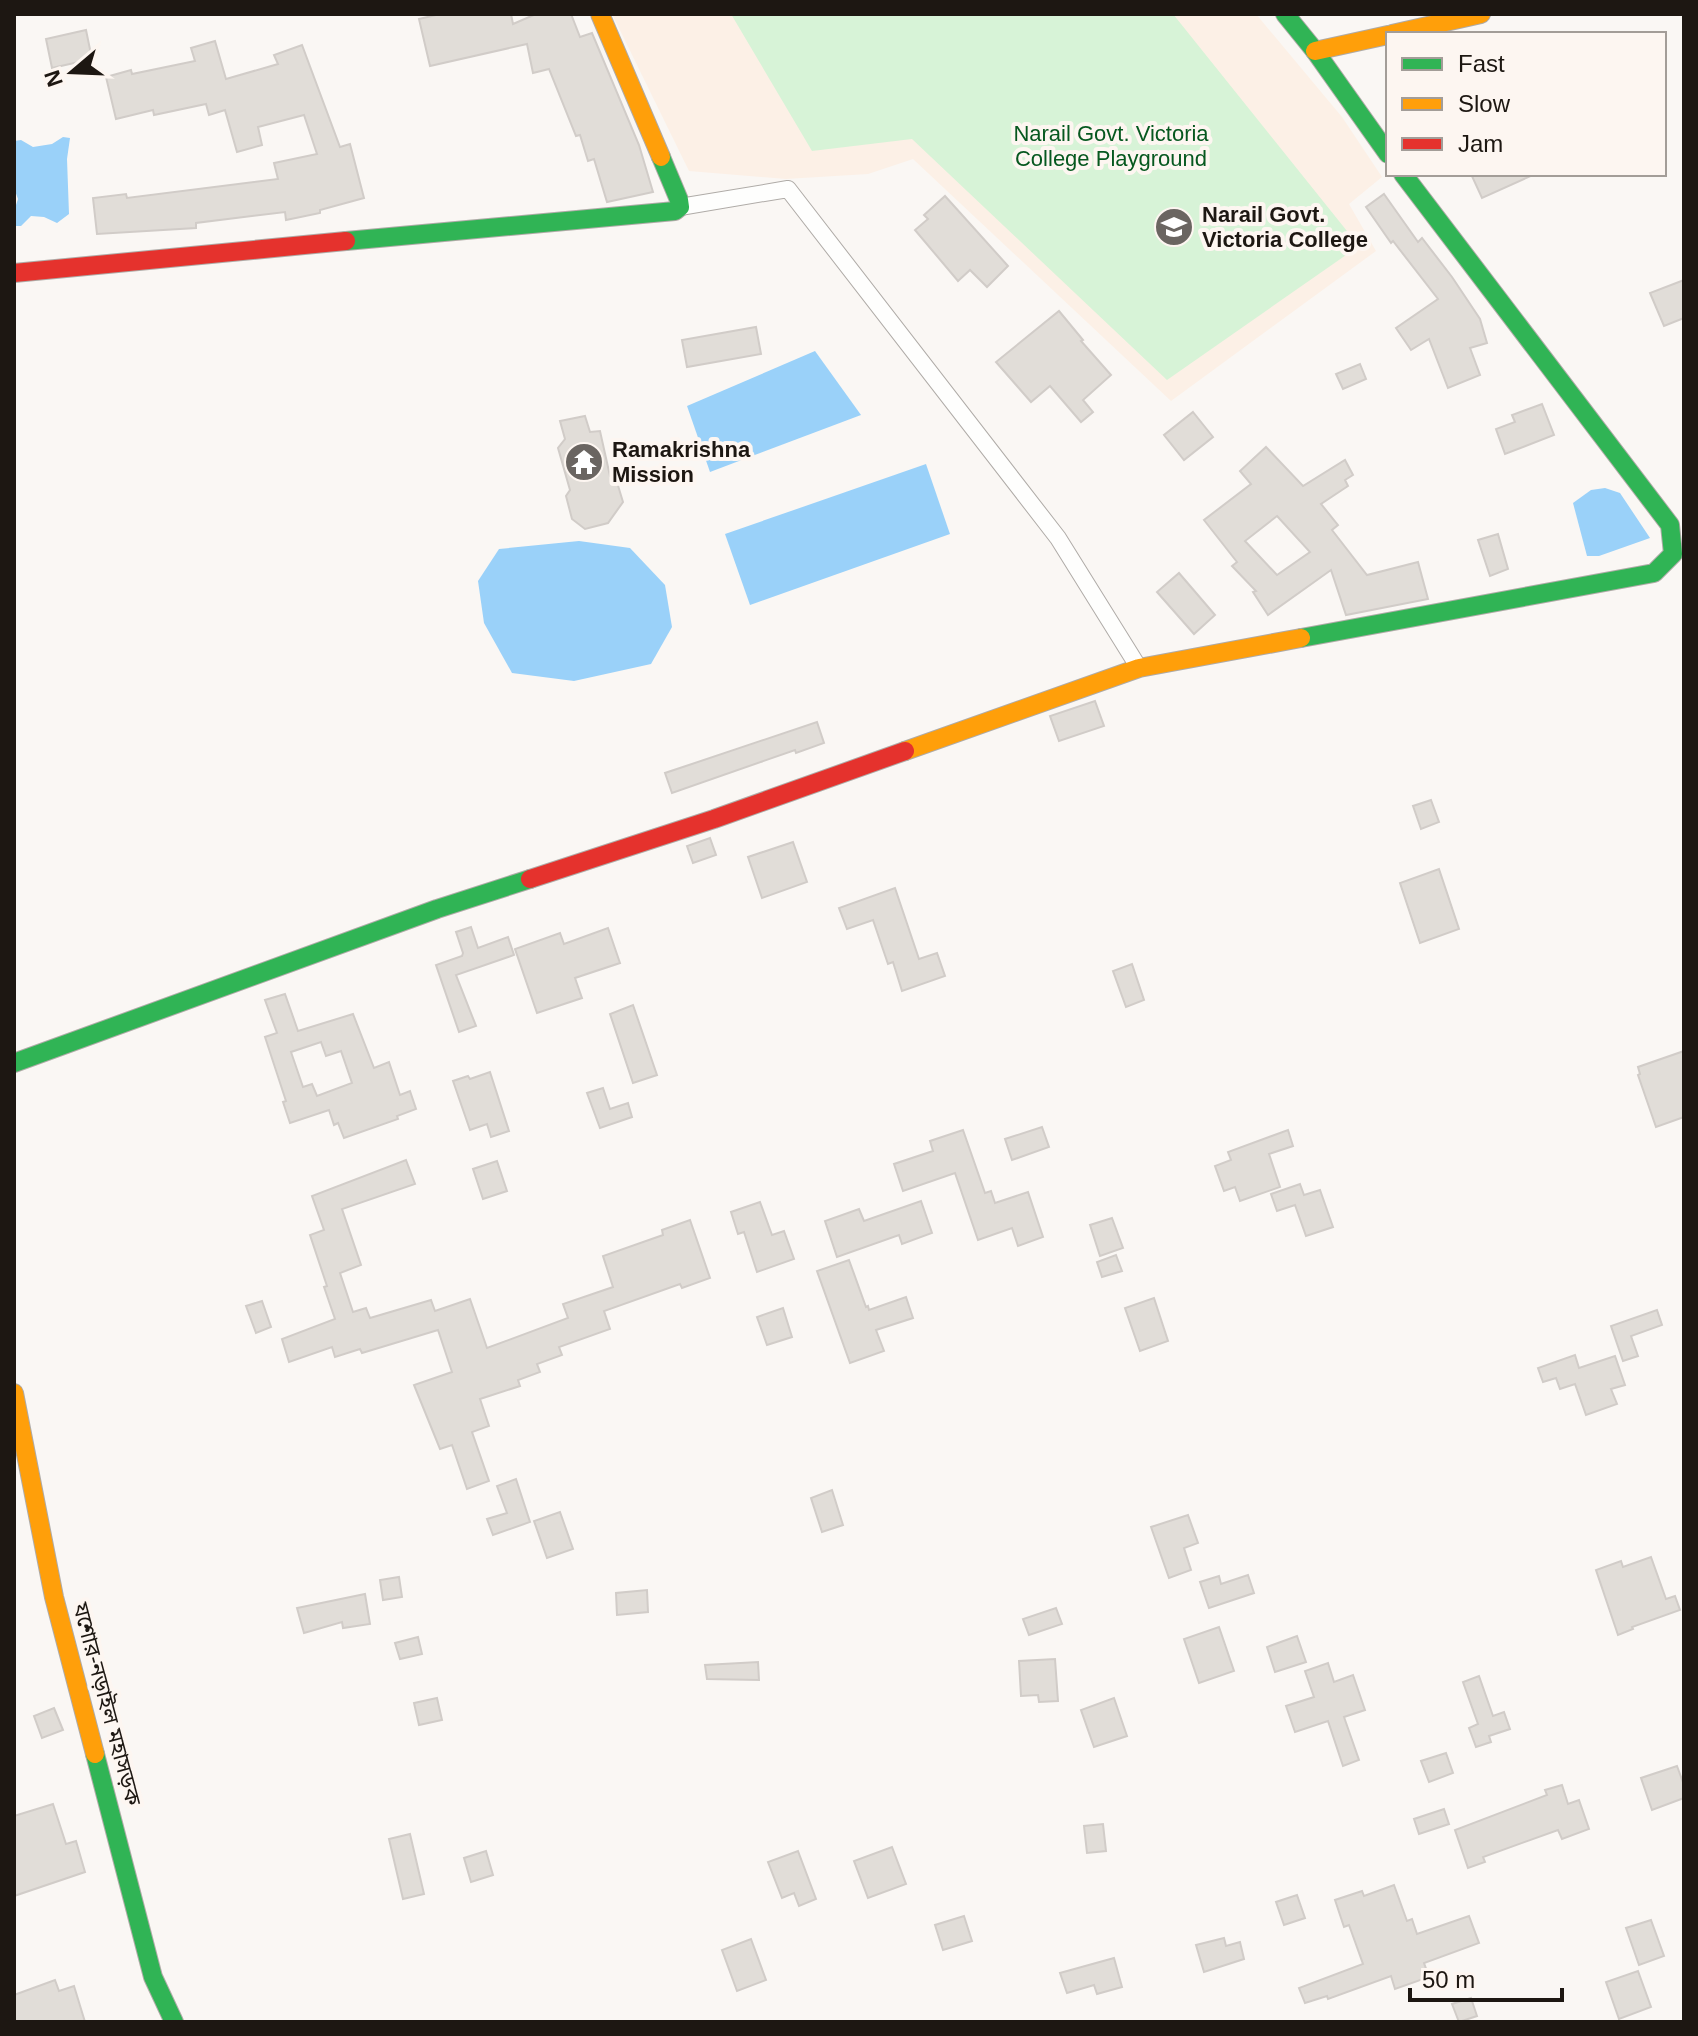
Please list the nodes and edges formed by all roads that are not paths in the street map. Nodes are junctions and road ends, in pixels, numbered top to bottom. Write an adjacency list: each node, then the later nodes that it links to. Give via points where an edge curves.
1 (600, 14): 9 (main road)
2 (1285, 14): 6 (main road)
3 (1481, 14): 4 (main road)
4 (1399, 32)
5 (1386, 35): 6 (main road)
6 (1315, 51): 7 (main road)
7 (1386, 151)
8 (1405, 176): 11 (main road, via 1670,525 1673,554 1654,573)
9 (680, 207): 10 (main road); 11 (street, via 788,189 1058,538)
10 (14, 273)
11 (1139, 668): 12 (main road, via 714,819 437,909)
12 (14, 1063)
13 (14, 1393): 14 (main road, যশোর-নড়াইল মহাসড়ক, via 54,1597 153,1977)
14 (174, 2022)

